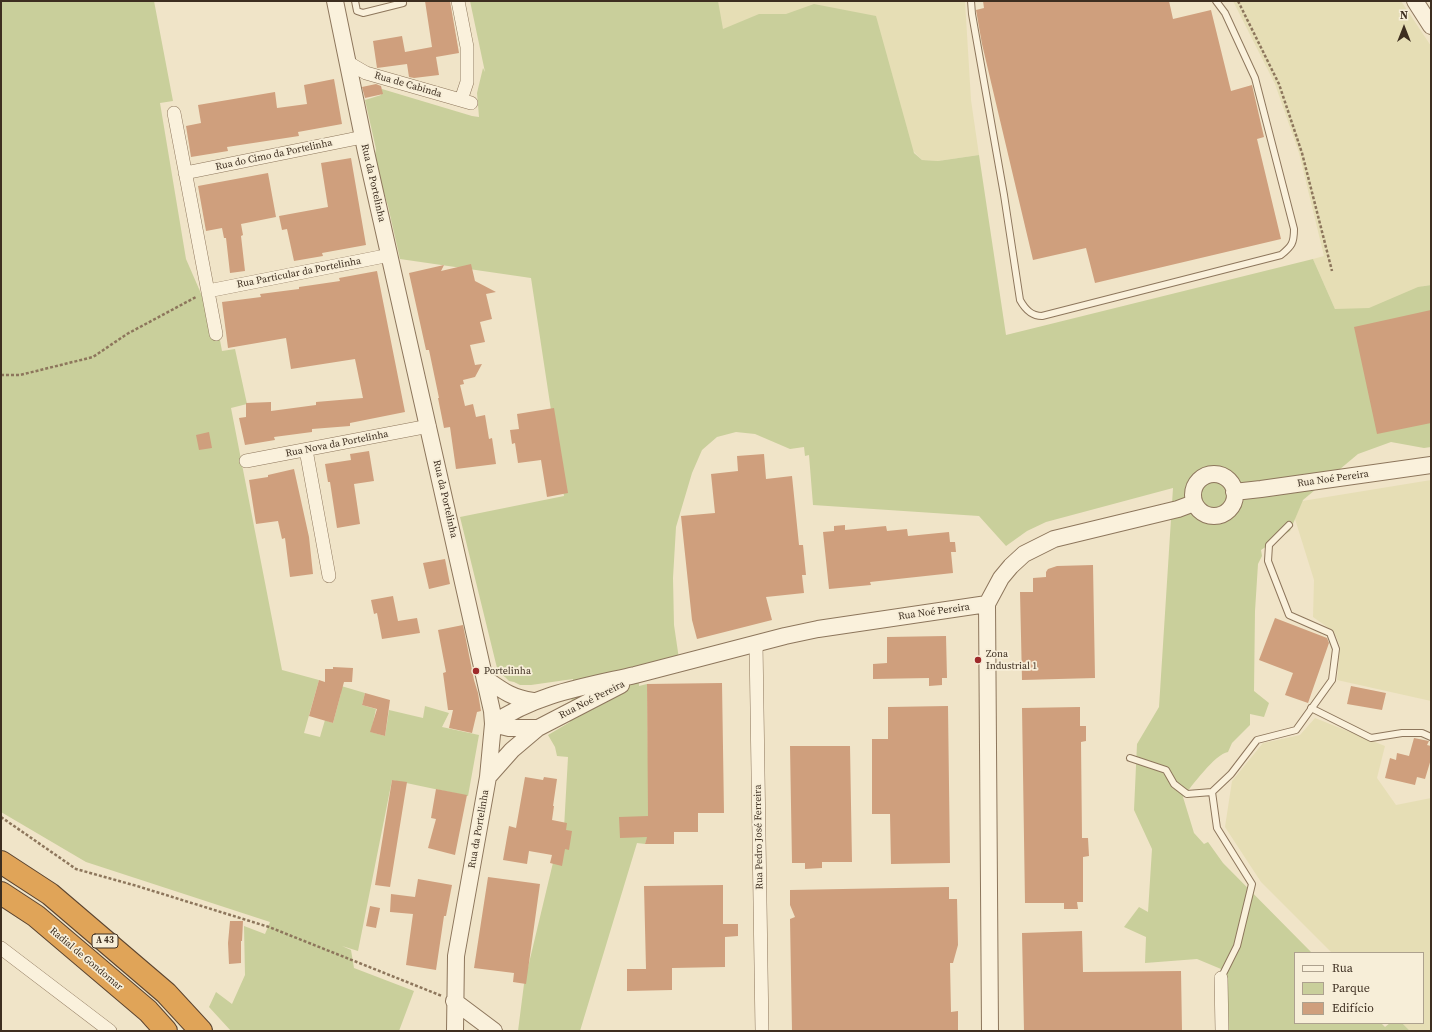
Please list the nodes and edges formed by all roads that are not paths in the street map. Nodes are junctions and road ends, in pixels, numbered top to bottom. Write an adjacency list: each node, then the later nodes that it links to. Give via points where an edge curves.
1 (335, 1): 9 (street, Rua da Portelinha)
2 (355, 1): 7 (lane, via 357,10 363,13)
3 (458, 1): 9 (street, Rua de Cabinda, via 467,47 466,102 366,73)
4 (971, 1): 5 (lane, via 1020,300 1031,314 1042,316 1281,255 1292,245 1294,229 1255,78 1225,13)
5 (1216, 1)
6 (1415, 1): 8 (street)
7 (403, 3)
8 (1431, 26)
9 (348, 62): 11 (street, Rua da Portelinha)
10 (174, 113): 12 (street)
11 (363, 137): 12 (street, Rua do Cimo da Portelinha); 13 (street, Rua da Portelinha)
12 (185, 173): 14 (street)
13 (390, 256): 14 (street, Rua Particular da Portelinha); 16 (street, Rua da Portelinha)
14 (208, 291): 15 (street)
15 (216, 334)
16 (429, 426): 17 (street, Rua Nova da Portelinha); 27 (street, Rua da Portelinha)
17 (306, 450): 18 (street, Rua Nova da Portelinha); 23 (street)
18 (246, 461)
19 (1431, 465): 20 (street, Rua Noé Pereira)
20 (1234, 492): 21 (street, via 1232,505 1223,514 1216,516 1203,514); 21 (street, via 1232,485 1222,476 1208,475 1196,483)
21 (1194, 503): 24 (street, via 1054,539 1024,554 1011,566 1001,578)
22 (1289, 525): 29 (lane, via 1269,545 1268,561 1289,615 1330,633 1336,649 1332,680)
23 (329, 576)
24 (987, 604): 25 (street, Rua Noé Pereira, via 818,629); 47 (street)
25 (756, 643): 26 (street, Rua Noé Pereira); 46 (street, Rua Pedro José Ferreira)
26 (646, 672): 28 (street, Rua Noé Pereira); 31 (street, Rua Noé Pereira)
27 (486, 679): 28 (street, Rua Noé Pereira, via 508,695); 30 (street, Rua da Portelinha)
28 (533, 701): 30 (street, Rua Noé Pereira)
29 (1312, 708): 32 (lane, via 1371,738 1402,733 1422,733); 35 (lane, via 1296,730 1257,740 1231,774)
30 (493, 724): 31 (street, Rua Noé Pereira, via 509,728); 34 (street, Rua da Portelinha)
31 (538, 728): 34 (street, Rua Noé Pereira, via 512,750)
32 (1431, 737)
33 (1130, 758): 35 (lane, via 1166,770 1174,784 1187,794)
34 (488, 776): 40 (street, Rua da Portelinha, via 456,956)
35 (1212, 792): 39 (lane, via 1217,828 1252,884 1237,946)
36 (1, 862): 43 (highway, A 43, via 56,899 166,993)
37 (1, 893): 42 (highway, Radial de Gondomar / A 43, via 36,916 148,1011)
38 (1, 948): 41 (street)
39 (1221, 978): 48 (street)
40 (454, 1001): 44 (street, Rua da Portelinha); 45 (street)
41 (110, 1031)
42 (166, 1031)
43 (201, 1031)
44 (455, 1031)
45 (494, 1031)
46 (762, 1031)
47 (990, 1031)
48 (1222, 1031)

